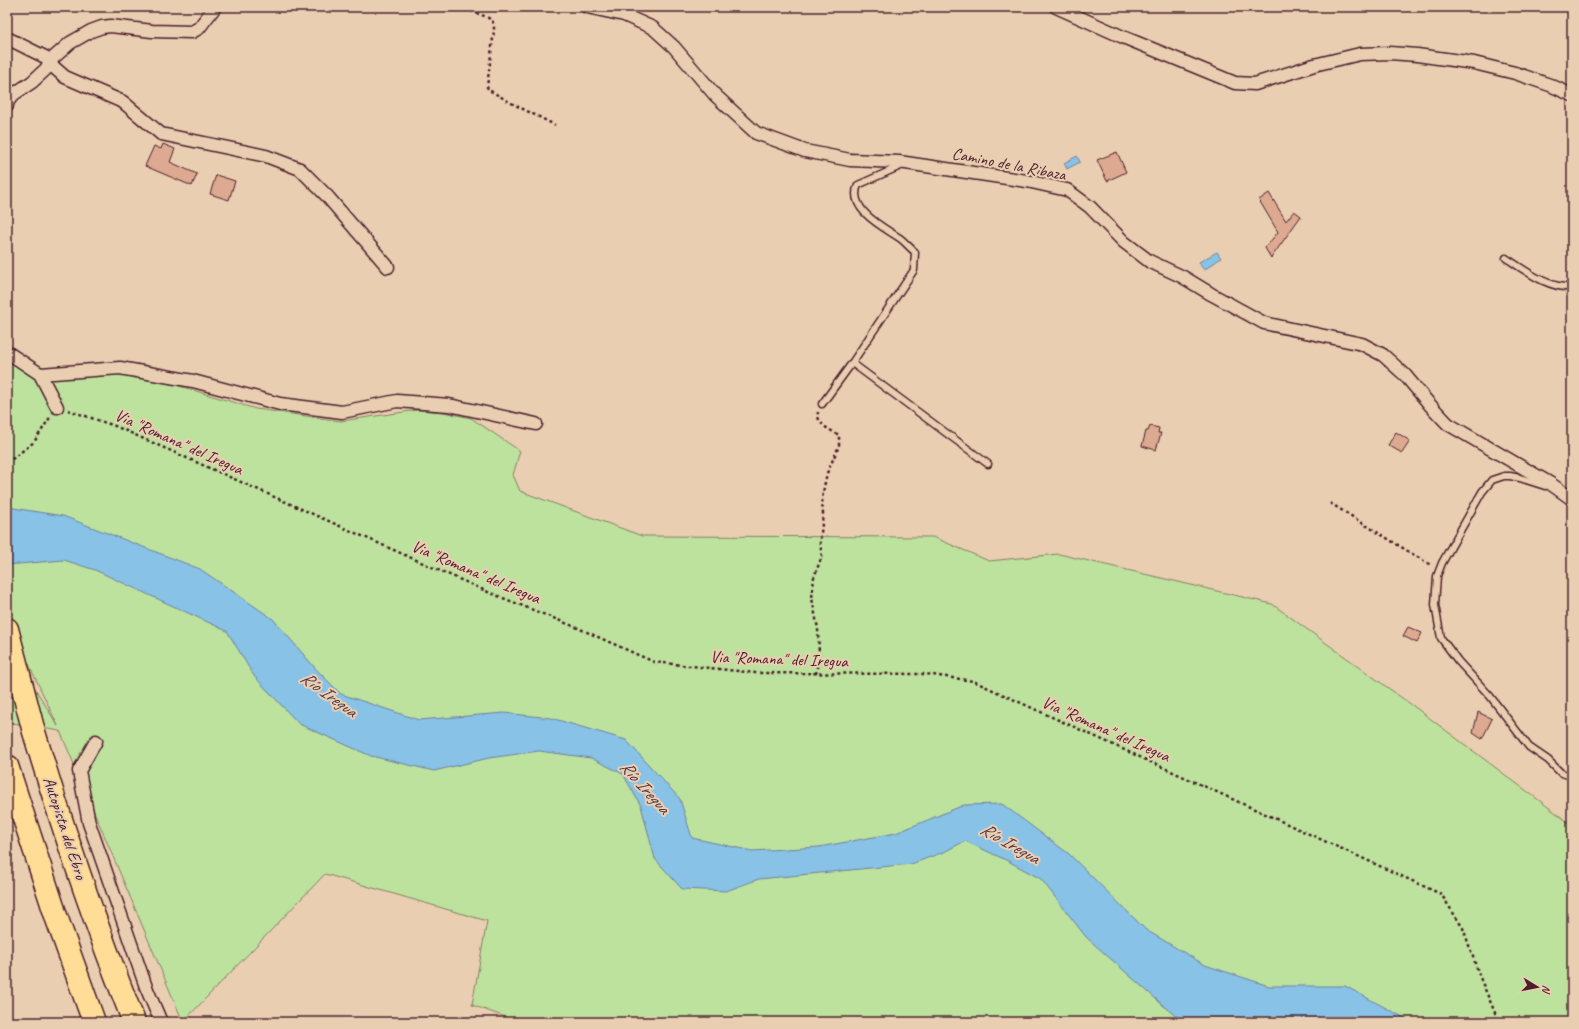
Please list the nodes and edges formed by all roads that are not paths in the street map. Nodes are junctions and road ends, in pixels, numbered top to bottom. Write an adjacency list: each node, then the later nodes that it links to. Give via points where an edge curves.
1 (215, 7): 5 (street, via 199,28 192,32 102,27 70,43)
2 (587, 7): 8 (street, Camino de la Ribaza, via 624,15 653,28 674,47 715,95 756,133 805,150 850,160)
3 (1056, 7): 6 (street, via 1235,83 1255,84 1314,65 1360,54 1390,53 1480,65 1515,73 1550,84)
4 (7, 38): 5 (street)
5 (50, 62): 7 (street, via 32,82 14,94); 10 (street, via 65,77 123,102 161,134 266,156 300,169 327,196)
6 (1572, 95)
7 (7, 106)
8 (906, 163): 13 (lane, via 858,185 855,190 857,201 870,219 915,252 914,270); 19 (street, Camino de la Ribaza, via 1067,190 1090,207 1124,242 1149,261 1183,277 1264,323 1362,344 1383,355 1405,375 1448,424)
9 (1506, 258): 11 (lane, via 1547,283)
10 (388, 267)
11 (1572, 287)
12 (7, 352): 14 (street)
13 (852, 363): 15 (lane); 18 (lane)
14 (40, 374): 16 (street); 17 (street, via 120,368 193,381 280,404 342,412 397,401 448,405)
15 (822, 404)
16 (57, 407)
17 (536, 424)
18 (988, 464)
19 (1560, 490): 20 (street, Camino de la Ribaza); 24 (lane, via 1520,478 1504,476 1492,480 1482,492 1442,563 1437,576 1435,605 1441,638 1458,661 1490,696 1529,747 1561,773)
20 (1572, 498)
21 (7, 630): 26 (highway, Autopista del Ebro, via 34,731 84,887)
22 (96, 740): 27 (street, via 79,771 89,823 146,987)
23 (7, 766): 25 (highway)
24 (1572, 776)
25 (92, 1018)
26 (135, 1022)
27 (161, 1022)

